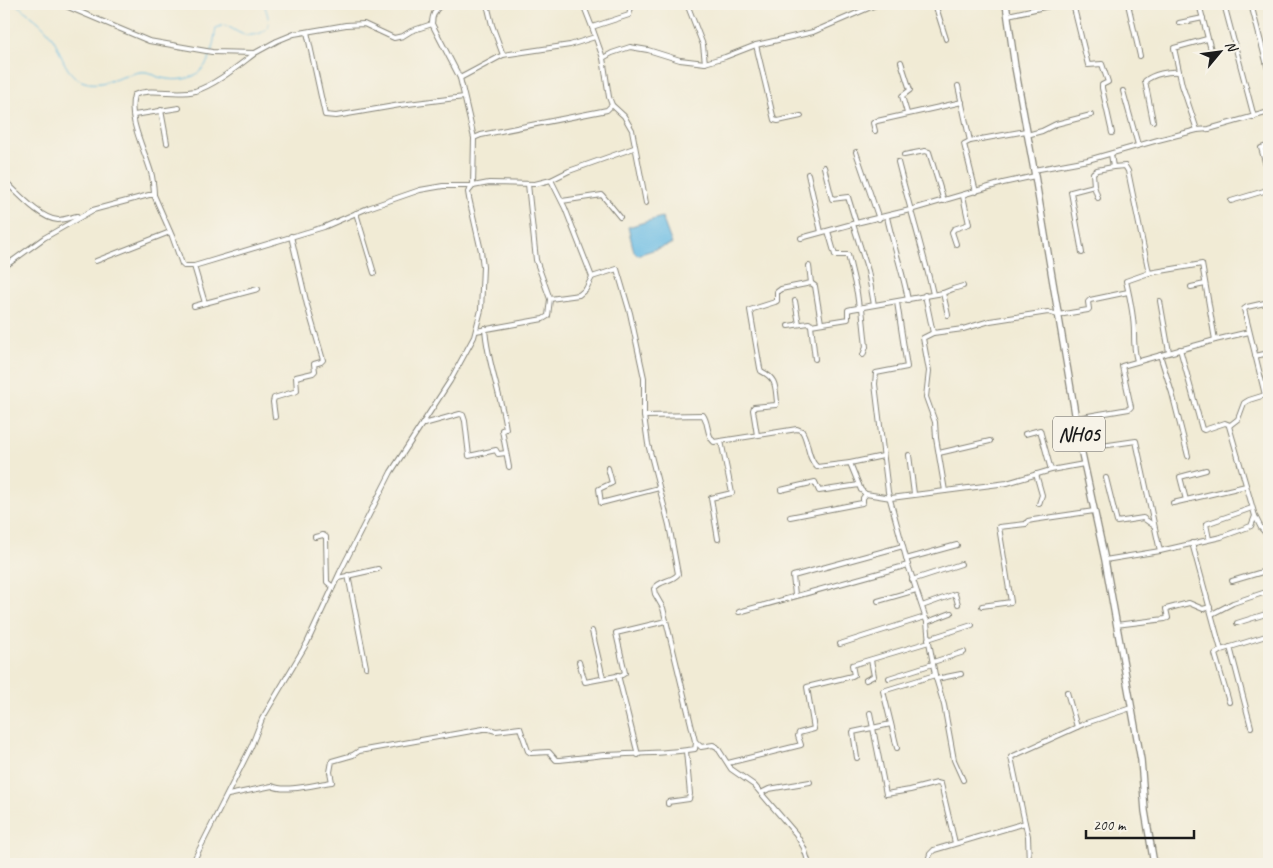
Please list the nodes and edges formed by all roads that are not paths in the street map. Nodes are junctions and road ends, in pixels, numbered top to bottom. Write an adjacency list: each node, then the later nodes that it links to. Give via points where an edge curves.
1 (61, 4): 28 (street, via 149,41 205,51)
2 (444, 4): 19 (street, via 435,10)
3 (487, 4): 30 (street)
4 (583, 4): 20 (street)
5 (632, 4): 20 (street, via 629,15)
6 (687, 4): 34 (street, via 703,45)
7 (878, 4): 25 (street, via 813,32)
8 (935, 4): 23 (street)
9 (1006, 4): 16 (main road, NH05)
10 (1058, 4): 16 (street)
11 (1073, 4): 55 (street, via 1088,65 1102,64 1107,75 1108,82 1102,88)
12 (1128, 4): 31 (street)
13 (1200, 4): 17 (street)
14 (1224, 4): 50 (street)
15 (1251, 4): 36 (street)
16 (1008, 15): 54 (main road, NH05)
17 (1203, 18): 18 (street); 24 (street)
18 (1179, 23)
19 (432, 24): 21 (street, via 394,38 364,24); 37 (street)
20 (592, 27): 22 (street)
21 (307, 32): 28 (street, via 294,34); 40 (street, via 325,115)
22 (595, 37): 26 (street); 30 (street, via 570,45)
23 (946, 39)
24 (1207, 39): 27 (street); 35 (street, via 1174,48)
25 (756, 46): 34 (street); 49 (street, via 774,120)
26 (601, 50): 29 (street); 32 (street)
27 (1210, 50)
28 (255, 53): 47 (street, via 195,91 134,95)
29 (612, 53): 32 (street); 34 (street, via 630,47)
30 (503, 55): 37 (street)
31 (1140, 56)
32 (603, 58): 42 (street)
33 (901, 62): 46 (street, via 910,90 902,96)
34 (705, 63)
35 (1179, 72): 51 (street, via 1145,81); 52 (street)
36 (1269, 73)
37 (460, 78): 40 (street)
38 (958, 86): 41 (street)
39 (1122, 91): 59 (street)
40 (464, 97): 56 (street)
41 (962, 102): 46 (street); 57 (street)
42 (612, 105): 56 (street, via 606,110); 61 (street, via 632,130)
43 (179, 108): 44 (street)
44 (161, 110): 47 (street); 58 (street)
45 (1269, 112): 50 (street)
46 (907, 113): 53 (street, via 874,122)
47 (134, 115): 78 (street, via 152,176)
48 (1090, 115): 54 (street)
49 (801, 116)
50 (1254, 117): 52 (street)
51 (1153, 121)
52 (1197, 130): 59 (street)
53 (875, 131)
54 (1027, 133): 57 (street); 68 (main road, NH05)
55 (1112, 134)
56 (474, 138): 74 (street)
57 (970, 141): 77 (street, via 964,146)
58 (167, 143)
59 (1138, 145): 63 (street)
60 (1269, 145): 70 (street, via 1261,148)
61 (634, 148): 72 (street); 84 (street)
62 (856, 152): 90 (street)
63 (1111, 154): 67 (street); 68 (street)
64 (904, 156): 82 (street, via 929,152)
65 (898, 162): 85 (street)
66 (824, 167): 91 (street, via 832,199 848,197)
67 (1113, 167): 75 (street, via 1093,172); 104 (street, via 1125,166 1128,171)
68 (1035, 173): 77 (street); 126 (main road, NH05)
69 (808, 174): 94 (street)
70 (1269, 176)
71 (4, 180): 87 (street, via 35,209 49,217 58,220)
72 (552, 180): 73 (street); 81 (street)
73 (528, 184): 74 (street, via 489,182); 115 (street, via 536,260)
74 (473, 186): 86 (street, via 420,190); 132 (street, via 468,192 483,267 481,310)
75 (1094, 186): 80 (street); 98 (street, via 1072,192)
76 (1269, 188): 83 (street)
77 (976, 192): 79 (street)
78 (154, 195): 87 (street); 93 (street)
79 (962, 196): 82 (street); 97 (street, via 969,224 952,232)
80 (1098, 198)
81 (562, 201): 88 (street, via 602,195); 105 (street)
82 (944, 201): 85 (street)
83 (1231, 201)
84 (646, 203)
85 (910, 210): 89 (street); 113 (street)
86 (356, 213): 95 (street, via 324,227); 103 (street)
87 (82, 215): 102 (street)
88 (620, 217)
89 (887, 217): 90 (street); 116 (street)
90 (879, 219): 91 (street)
91 (854, 223): 92 (street); 122 (street)
92 (828, 231): 94 (street); 124 (street, via 835,255 848,255)
93 (170, 232): 99 (street); 100 (street, via 182,264)
94 (821, 232): 96 (street)
95 (291, 236): 100 (street); 146 (street, via 323,360 314,364 313,373 296,378 297,391 274,398)
96 (800, 238)
97 (956, 244)
98 (1082, 252)
99 (96, 261)
100 (194, 266): 121 (street)
101 (808, 266): 106 (street)
102 (4, 267)
103 (374, 273)
104 (1149, 273): 107 (street, via 1201,264); 111 (street, via 1127,280)
105 (592, 277): 115 (street, via 583,293); 145 (street, via 617,269 644,378)
106 (811, 283): 127 (street, via 815,286); 151 (street, via 781,289 777,292 777,301 750,310 760,368 774,382 777,402 776,405 754,406)
107 (1205, 284): 109 (street); 135 (street)
108 (963, 286): 112 (street)
109 (1191, 287)
110 (258, 289): 121 (street)
111 (1128, 292): 126 (street, via 1090,300 1088,310); 143 (street)
112 (943, 293): 113 (street); 125 (street)
113 (933, 294): 114 (street)
114 (925, 295): 116 (street); 134 (street)
115 (550, 299): 131 (street, via 548,316 543,319)
116 (908, 300): 119 (street)
117 (795, 301): 128 (street)
118 (1160, 301): 137 (street)
119 (897, 302): 122 (street); 158 (street, via 907,367 879,372 875,376)
120 (1269, 302): 133 (street, via 1244,310)
121 (205, 303): 123 (street)
122 (874, 305): 124 (street)
123 (194, 306)
124 (860, 308): 127 (street, via 848,310 848,318); 139 (street, via 866,347)
125 (948, 315)
126 (1058, 315): 134 (street, via 1048,312); 147 (main road, NH05)
127 (822, 323): 129 (street)
128 (799, 324): 129 (street); 130 (street)
129 (811, 325): 142 (street)
130 (788, 326)
131 (485, 328): 132 (street); 155 (street, via 493,378 505,421 506,429 502,430)
132 (476, 331): 148 (street)
133 (1249, 332): 135 (street); 141 (street)
134 (933, 333): 156 (street, via 923,341 929,371 926,397 935,422)
135 (1215, 340): 136 (street)
136 (1180, 349): 137 (street); 149 (street, via 1202,429 1225,423)
137 (1169, 352): 140 (street)
138 (1269, 353): 141 (street)
139 (863, 354)
140 (1160, 355): 143 (street); 159 (street)
141 (1255, 356): 144 (street)
142 (815, 359)
143 (1136, 361): 147 (street, via 1122,366 1129,409)
144 (1267, 396): 149 (street, via 1244,403 1238,419)
145 (644, 416): 153 (street, via 703,414 711,439); 170 (street)
146 (275, 417)
147 (1076, 418): 154 (main road, NH05)
148 (424, 424): 155 (street, via 463,415 469,456 496,450 498,454); 201 (street, via 391,472)
149 (1230, 425): 169 (street)
150 (1025, 434): 164 (street, via 1040,430)
151 (757, 435): 153 (street); 160 (street, via 797,429 806,437 813,464 817,467)
152 (990, 441): 156 (street)
153 (721, 442): 188 (street, via 732,493 711,498)
154 (1081, 449): 161 (main road, NH05); 183 (street, via 1136,441)
155 (506, 452): 162 (street)
156 (939, 453): 172 (street)
157 (908, 455): 174 (street)
158 (884, 456): 160 (street); 175 (street)
159 (1188, 456)
160 (850, 463): 168 (street)
161 (1084, 464): 164 (street); 180 (main road, NH05)
162 (509, 467)
163 (608, 468): 170 (street, via 612,483 599,488 601,502)
164 (1051, 470): 166 (street)
165 (1206, 470): 176 (street, via 1180,476)
166 (1036, 474): 172 (street, via 1007,483); 177 (street, via 1042,495)
167 (1106, 478): 183 (street, via 1117,522 1143,518)
168 (859, 485): 171 (street, via 819,491 815,482); 173 (street)
169 (1246, 486): 176 (street); 179 (street)
170 (659, 488): 218 (street, via 678,574 654,589)
171 (781, 490)
172 (945, 491): 174 (street)
173 (866, 494): 175 (street); 182 (street, via 862,503)
174 (914, 494): 175 (street)
175 (891, 498): 192 (street)
176 (1186, 500): 178 (street)
177 (1039, 504)
178 (1173, 504)
179 (1252, 508): 181 (street); 189 (street, via 1206,524)
180 (1094, 511): 195 (main road, NH05); 211 (street, via 999,527 1011,602)
181 (1255, 516): 184 (street); 185 (street)
182 (790, 517)
183 (1153, 525): 193 (street)
184 (1251, 526): 185 (street); 189 (street)
185 (1261, 528): 187 (street)
186 (314, 537): 204 (street, via 326,537 327,582)
187 (1269, 537)
188 (718, 539)
189 (1209, 539): 190 (street)
190 (1192, 543): 193 (street); 212 (street)
191 (957, 545): 194 (street)
192 (903, 546): 194 (street); 207 (street, via 793,576)
193 (1160, 551): 195 (street)
194 (906, 559): 197 (street)
195 (1105, 560): 221 (main road, NH05)
196 (961, 564): 202 (street)
197 (908, 565): 202 (street); 207 (street)
198 (378, 569): 200 (street)
199 (1269, 570): 203 (street)
200 (348, 575): 201 (street); 233 (street)
201 (338, 578): 204 (street)
202 (912, 580): 205 (street)
203 (1232, 581)
204 (333, 587): 257 (street, via 307,642 262,719)
205 (916, 590): 208 (street); 210 (street)
206 (1269, 591): 216 (street)
207 (796, 595): 213 (street)
208 (878, 601)
209 (958, 604): 210 (street, via 955,594)
210 (922, 606): 217 (street)
211 (982, 606)
212 (1210, 607): 216 (street); 221 (street, via 1189,603 1166,609 1168,618 1165,619)
213 (739, 612)
214 (951, 613): 219 (street)
215 (1269, 613): 220 (street)
216 (1212, 614): 228 (street)
217 (925, 617): 219 (street); 226 (street)
218 (666, 621): 235 (street, via 616,632 625,672); 248 (street)
219 (927, 622): 225 (street)
220 (1237, 622)
221 (1116, 624): 242 (main road, NH05)
222 (972, 625): 225 (street)
223 (592, 631): 237 (street)
224 (1269, 635): 227 (street)
225 (928, 641): 230 (street); 232 (street)
226 (840, 644)
227 (1230, 647): 228 (street); 246 (street)
228 (1221, 650): 241 (street, via 1215,654)
229 (964, 652): 232 (street)
230 (871, 660): 239 (street, via 874,676); 253 (street, via 852,665 852,676 807,687 814,730 800,733 801,745)
231 (579, 662): 237 (street, via 585,682)
232 (933, 663): 236 (street); 238 (street)
233 (366, 667)
234 (961, 674): 236 (street)
235 (618, 675): 237 (street); 251 (street)
236 (936, 677): 244 (street, via 883,691); 254 (street, via 954,760)
237 (603, 678)
238 (890, 678)
239 (866, 680)
240 (1067, 692): 247 (street)
241 (1229, 702)
242 (1130, 708): 247 (street); 265 (main road, NH05, via 1141,760)
243 (870, 713): 245 (street)
244 (890, 724): 245 (street); 249 (street)
245 (873, 727): 252 (street, via 853,732); 260 (street, via 886,794 941,784)
246 (1252, 727)
247 (1077, 728): 259 (street, via 1011,757)
248 (695, 741): 250 (street, via 696,748); 253 (street, via 701,748 714,745)
249 (897, 748)
250 (686, 750): 251 (street); 258 (street, via 689,799)
251 (638, 755): 257 (street, via 556,760 549,752 528,751 520,728 483,729 359,750 332,761 332,782 277,789 272,786)
252 (857, 758)
253 (728, 763): 256 (street, via 735,773)
254 (963, 780)
255 (810, 782): 256 (street)
256 (761, 793): 262 (street, via 796,834)
257 (228, 794): 261 (street)
258 (668, 804)
259 (1025, 823): 260 (street); 264 (street)
260 (955, 843): 263 (street, via 934,850)
261 (192, 864)
262 (808, 864)
263 (927, 864)
264 (1028, 864)
265 (1154, 864)

